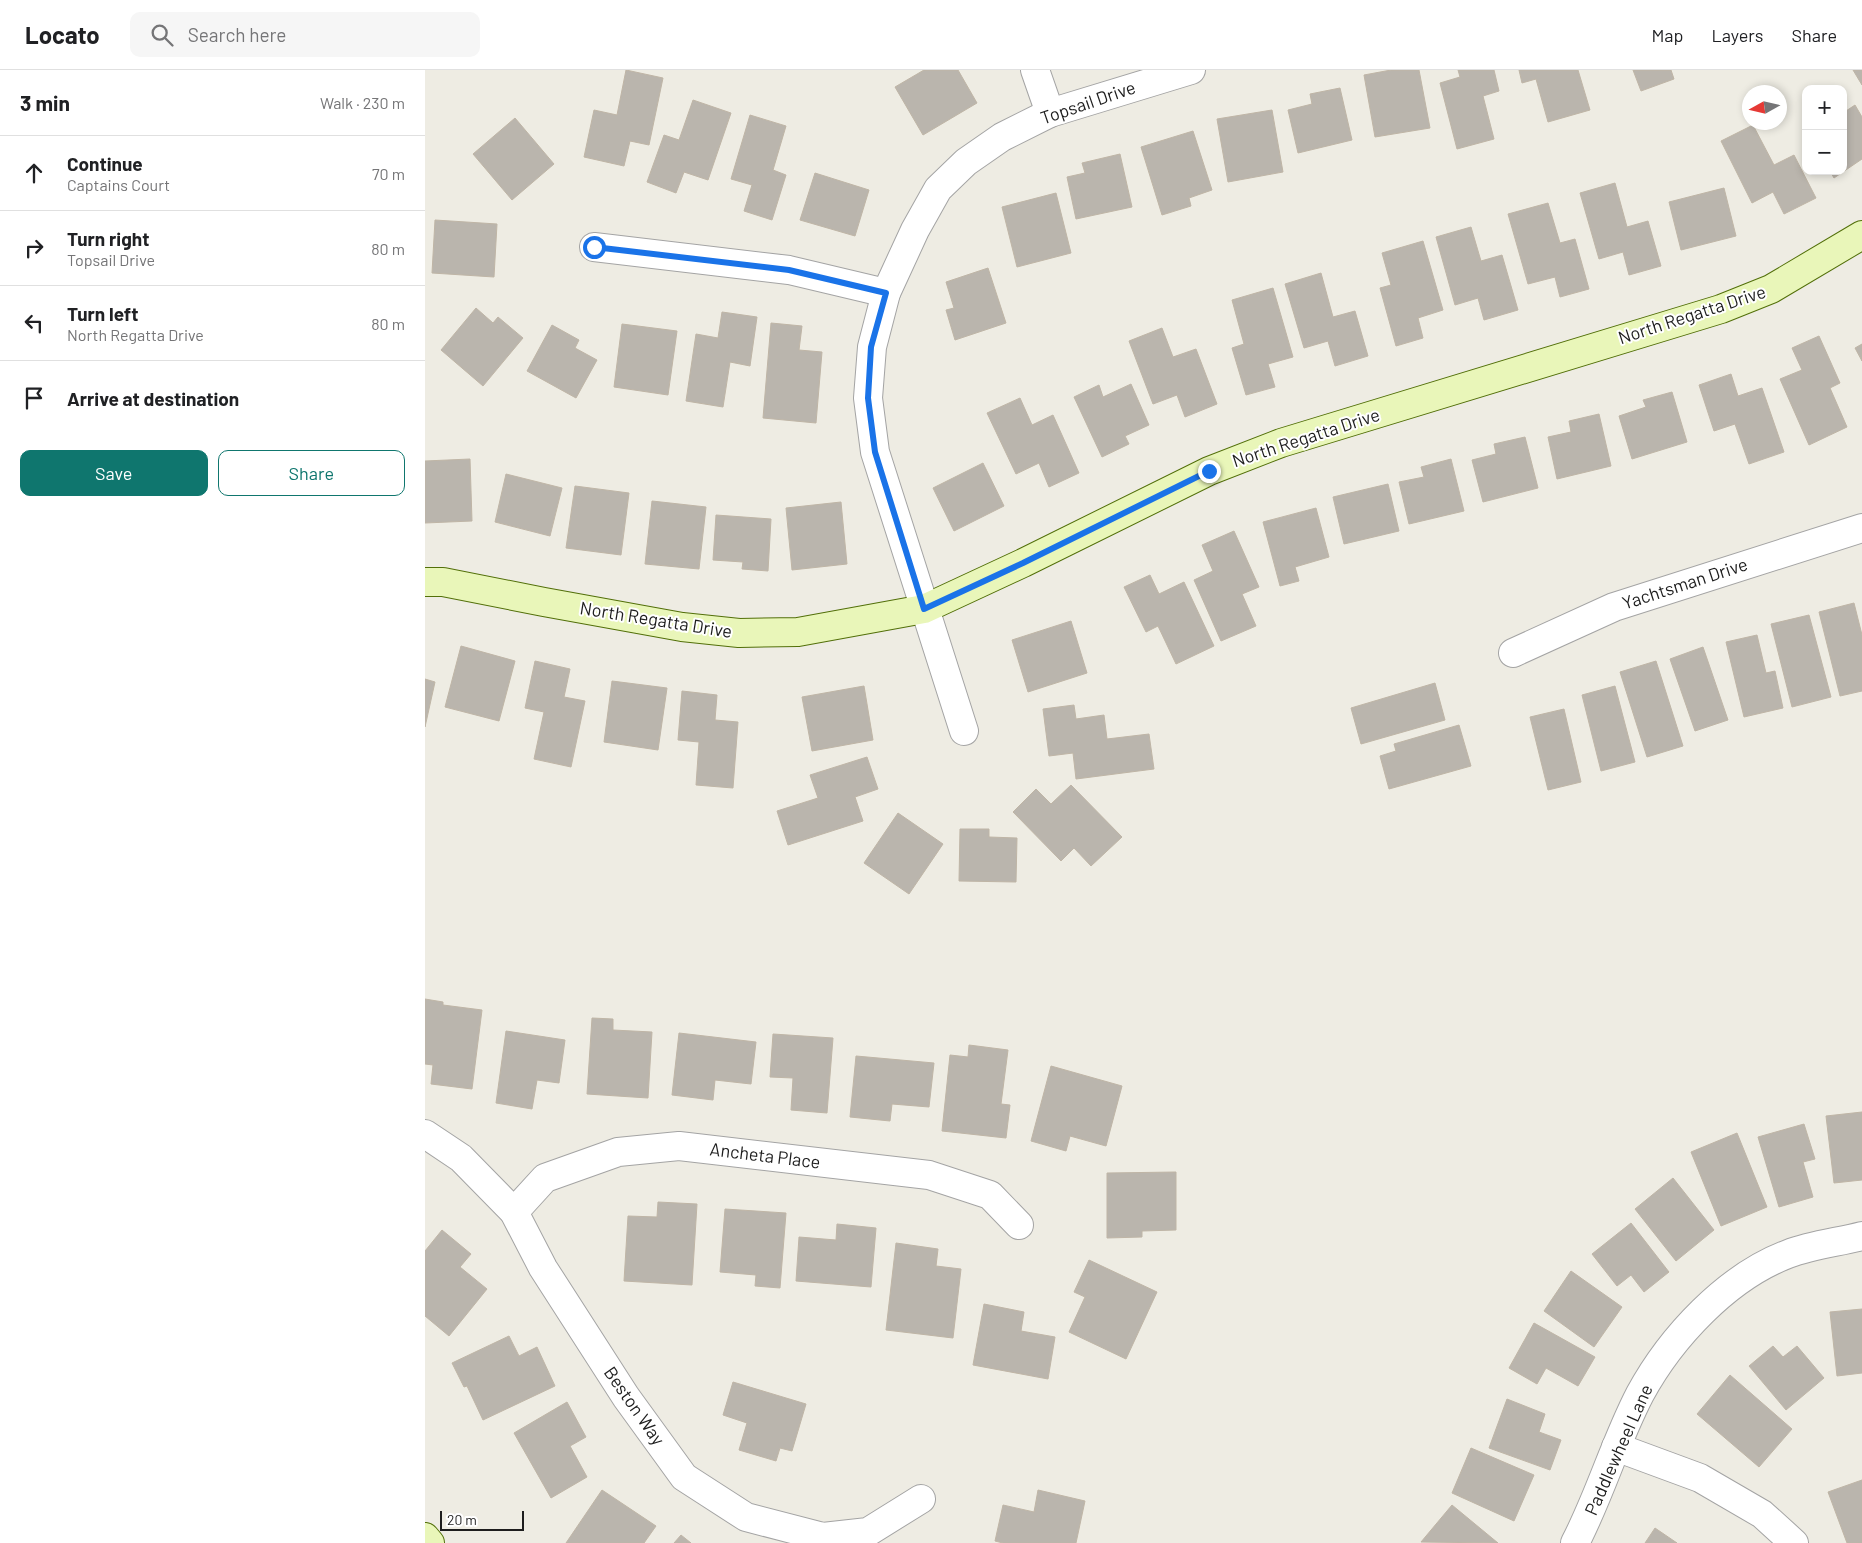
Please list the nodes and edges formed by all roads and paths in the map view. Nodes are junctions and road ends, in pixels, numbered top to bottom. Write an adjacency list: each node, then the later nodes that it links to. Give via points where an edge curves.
1 (1035, 70): 3 (street)
2 (1191, 70): 3 (street, Topsail Drive)
3 (1050, 113): 6 (street, Topsail Drive, via 1002,137 966,162 938,189)
4 (1862, 234): 9 (street, North Regatta Drive, via 1771,289 1721,309 1281,443 1209,471)
5 (594, 247): 6 (street, via 789,270)
6 (886, 293): 9 (street, Topsail Drive, via 871,347 868,398 875,452)
7 (1862, 528): 10 (street, Yachtsman Drive, via 1614,607)
8 (425, 582): 9 (street, North Regatta Drive, via 443,582 682,627 739,634 798,632)
9 (924, 609): 11 (street, Topsail Drive)
10 (1513, 653)
11 (964, 731)
12 (425, 1134): 13 (street, Beston Way, via 461,1158)
13 (514, 1212): 14 (street, Ancheta Place, via 545,1178 618,1152 679,1146 929,1175 990,1195); 17 (street, Beston Way, via 543,1268 626,1397 684,1477 746,1517 823,1537 868,1532)
14 (1019, 1225)
15 (1862, 1236): 16 (street, Paddlewheel Lane, via 1789,1253 1748,1274 1711,1304 1672,1345 1641,1394)
16 (1616, 1447): 20 (street, Paddlewheel Lane, via 1591,1513); 21 (street, via 1700,1478 1762,1514)
17 (921, 1499)
18 (425, 1537): 19 (street)
19 (430, 1543)
20 (1575, 1543)
21 (1794, 1543)

